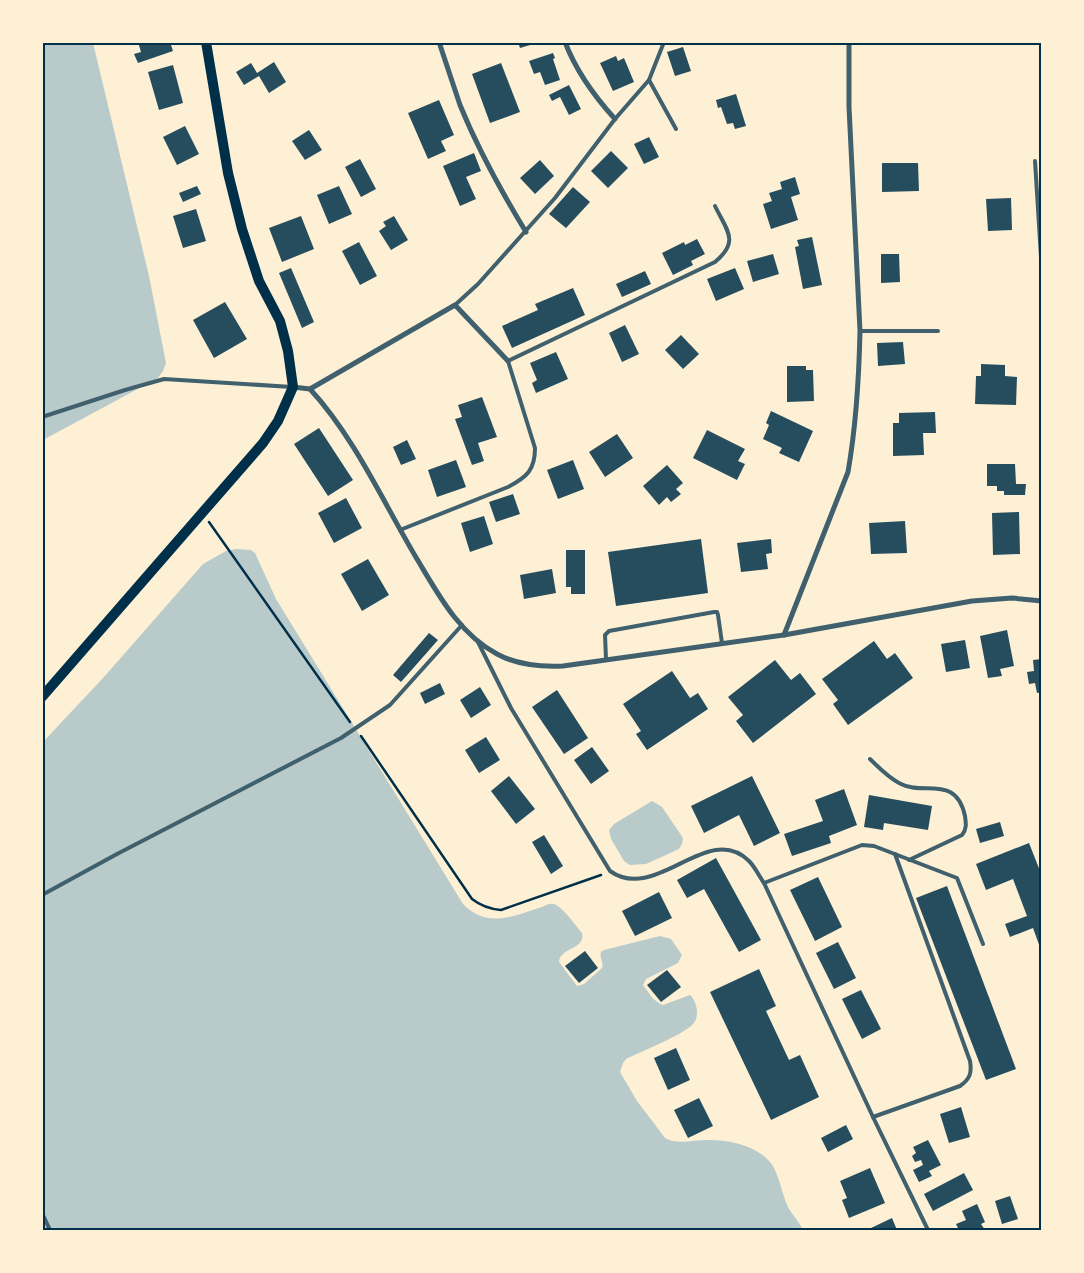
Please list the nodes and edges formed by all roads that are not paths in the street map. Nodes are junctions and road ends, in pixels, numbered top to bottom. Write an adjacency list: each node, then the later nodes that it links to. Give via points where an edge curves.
1 (206, 42): 17 (main road, via 228,173 242,229 259,281 280,321)
2 (439, 42): 11 (street, via 473,134 492,175)
3 (565, 42): 7 (street, via 588,85)
4 (664, 42): 6 (lane)
5 (849, 42): 14 (street, via 848,107)
6 (649, 80): 7 (lane); 8 (lane)
7 (616, 119): 11 (lane)
8 (676, 129)
9 (1035, 161): 12 (lane)
10 (715, 206): 16 (lane, via 730,240 728,249 714,262)
11 (526, 232): 13 (lane)
12 (1042, 273)
13 (455, 305): 16 (street); 18 (street)
14 (860, 331): 15 (lane); 23 (street, via 848,472)
15 (938, 331)
16 (508, 360): 20 (lane, via 535,448 531,469 508,487)
17 (293, 387): 18 (street); 19 (lane, via 164,379); 27 (main road, via 278,421 263,443)
18 (310, 389): 20 (street, via 343,430)
19 (42, 417)
20 (400, 530): 22 (street, via 439,596)
21 (1042, 601): 23 (street, via 1012,598 972,601)
22 (462, 625): 24 (street); 32 (lane, via 390,705 356,729)
23 (784, 635): 25 (street)
24 (477, 640): 26 (street, via 496,654 532,666 563,666); 31 (lane, via 511,708 610,872 624,879 642,880 719,849 738,853 749,861)
25 (722, 643): 26 (street); 26 (lane, via 718,615 714,612 609,631 606,635)
26 (606, 659)
27 (42, 697)
28 (870, 760): 30 (lane, via 900,784 945,790 959,802 964,814 966,827 962,835)
29 (895, 854): 30 (lane); 31 (lane, via 862,845); 34 (lane, via 971,1070 966,1082 960,1086)
30 (909, 860): 33 (lane, via 956,878)
31 (764, 883): 34 (lane)
32 (42, 895)
33 (983, 944)
34 (873, 1117): 37 (lane)
35 (42, 1213): 36 (lane)
36 (50, 1230)
37 (928, 1230)

